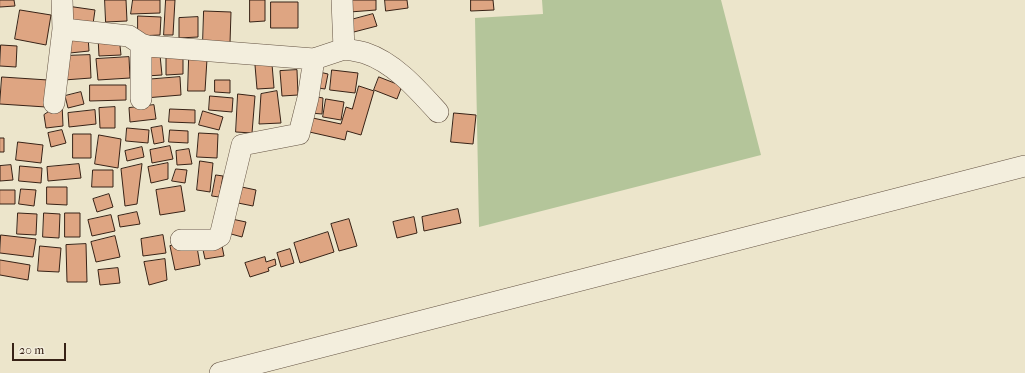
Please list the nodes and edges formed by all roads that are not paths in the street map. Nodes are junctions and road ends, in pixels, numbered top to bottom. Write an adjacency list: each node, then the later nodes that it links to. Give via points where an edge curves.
1 (62, 0): 3 (street)
2 (342, 0): 5 (street)
3 (63, 29): 4 (street, via 129,36); 8 (street)
4 (141, 44): 6 (street); 7 (street)
5 (344, 49): 6 (street); 9 (street, via 374,57 414,85)
6 (314, 59): 11 (street, via 299,134 242,144 220,236 213,240)
7 (141, 99)
8 (54, 103)
9 (438, 112)
10 (1025, 166): 12 (street)
11 (181, 240)
12 (220, 373)

